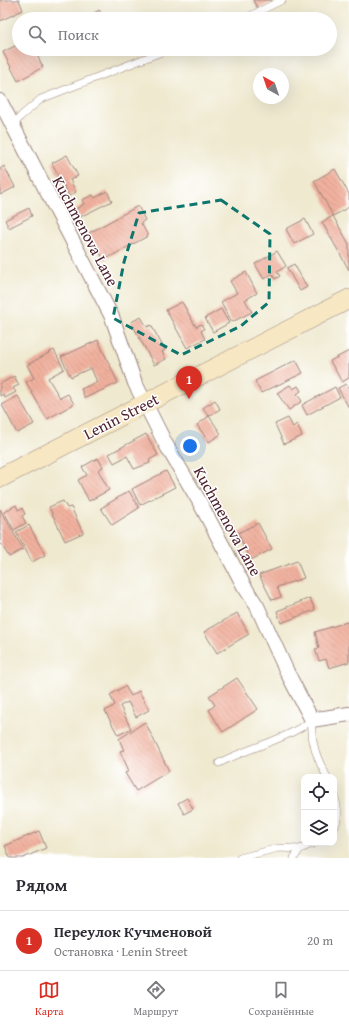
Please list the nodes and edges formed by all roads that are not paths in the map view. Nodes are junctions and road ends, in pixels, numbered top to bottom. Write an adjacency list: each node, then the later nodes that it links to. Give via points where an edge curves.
1 (282, 0): 2 (lane)
2 (258, 12)
3 (151, 56): 5 (lane, via 41,99)
4 (0, 102): 5 (street, Kuchmenova Lane)
5 (12, 127): 7 (street, Kuchmenova Lane, via 112,317 128,366)
6 (349, 299): 7 (street, Lenin Street)
7 (145, 403): 8 (street, Lenin Street); 10 (street, Kuchmenova Lane, via 257,606)
8 (0, 478)
9 (349, 714): 10 (street)
10 (312, 720): 11 (lane, via 278,740 241,752); 12 (lane, via 313,745)
11 (220, 763)
12 (326, 774)
13 (337, 805): 14 (lane)
14 (337, 821)
15 (308, 846): 16 (lane)
16 (300, 849): 17 (lane, via 278,848); 18 (lane)
17 (240, 858)
18 (294, 858)

